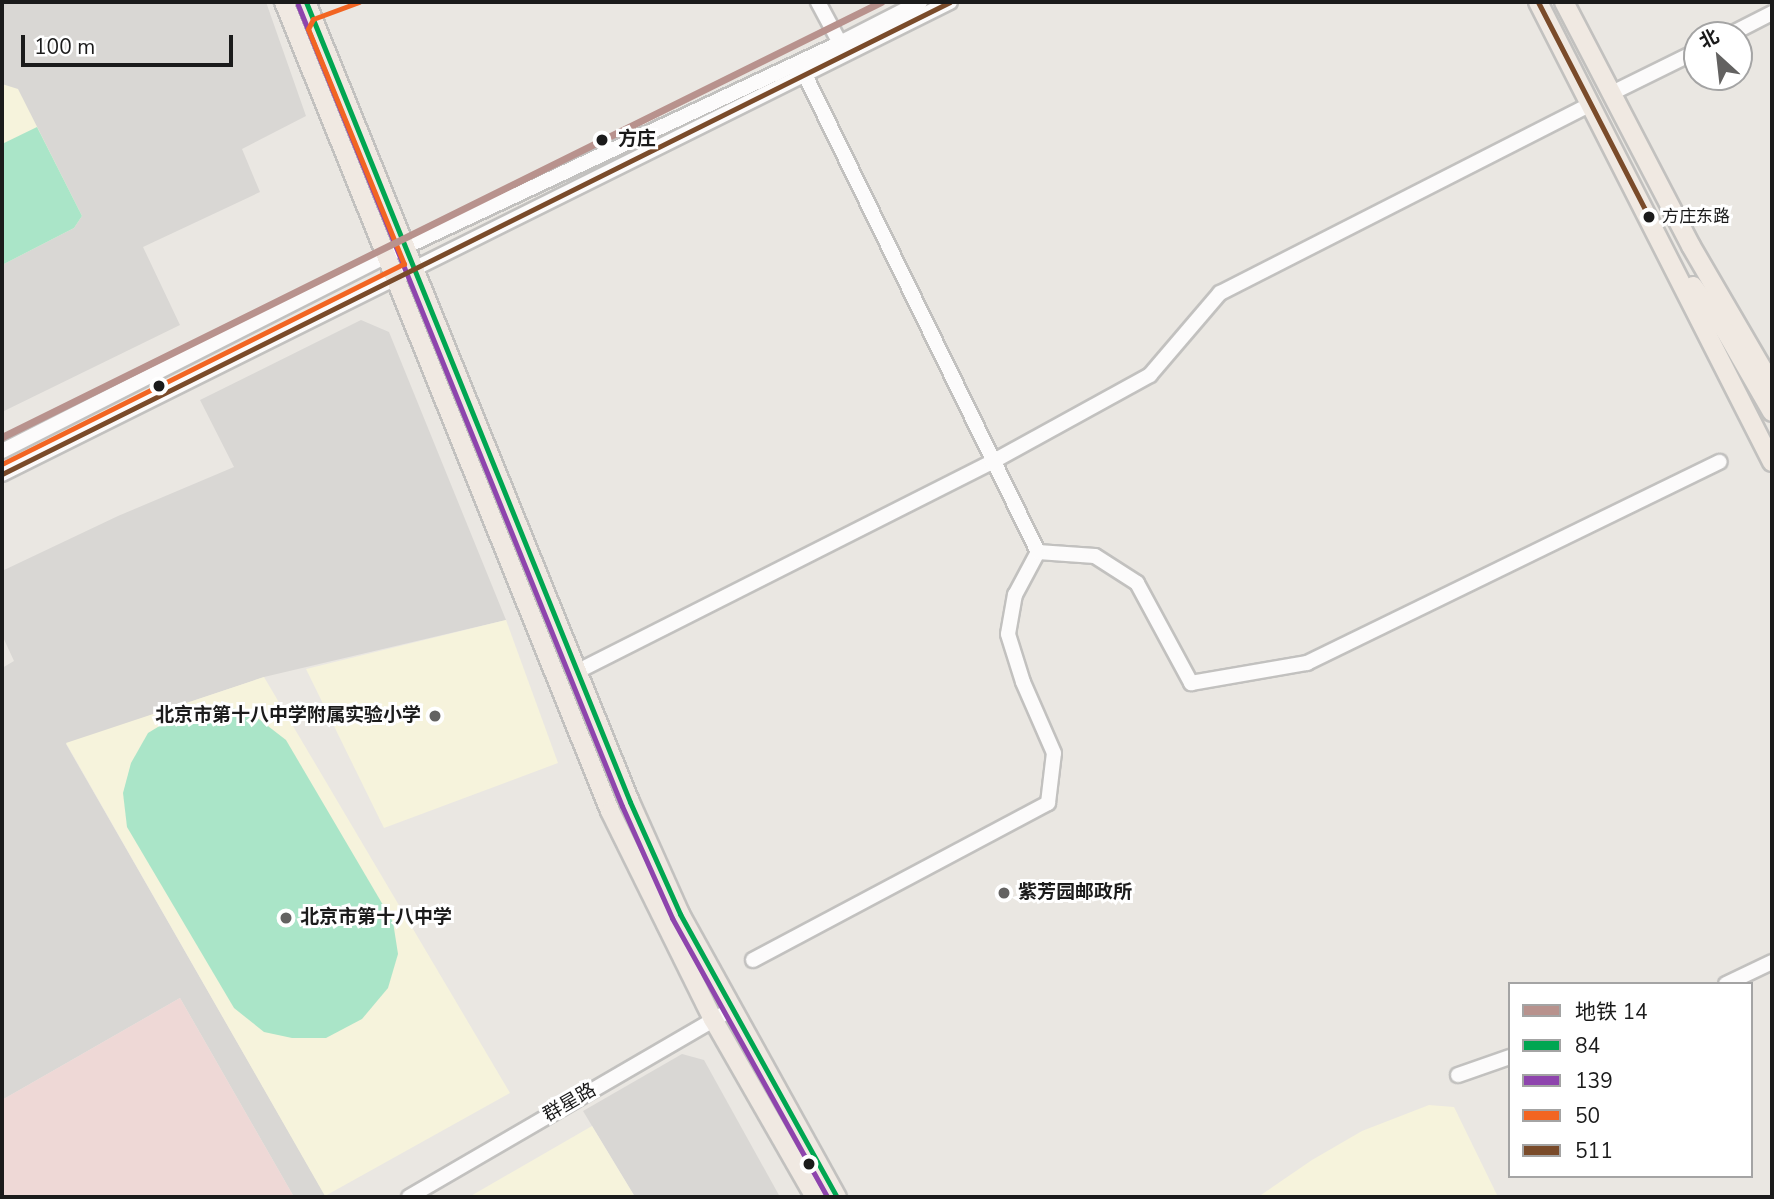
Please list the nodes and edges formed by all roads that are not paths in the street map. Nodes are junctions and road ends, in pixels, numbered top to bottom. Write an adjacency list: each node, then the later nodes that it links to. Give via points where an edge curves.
1 (284, 2): 17 (main road)
2 (306, 2): 15 (main road)
3 (920, 2): 10 (street)
4 (950, 2): 12 (street)
5 (1538, 2): 14 (main road)
6 (1564, 2): 13 (main road)
7 (822, 3): 10 (street)
8 (1772, 13): 9 (street)
9 (1753, 23)
10 (840, 43): 15 (street)
11 (1683, 58): 13 (street)
12 (805, 75): 18 (street); 23 (street)
13 (1612, 93): 14 (main road); 20 (main road, via 1691,246)
14 (1591, 104): 16 (main road); 23 (street, via 1220,293 1150,375)
15 (407, 246): 17 (street); 18 (main road)
16 (1665, 250): 21 (main road, via 1726,332); 25 (main road)
17 (386, 256): 19 (main road); 22 (street)
18 (415, 268): 19 (street); 28 (main road)
19 (395, 277): 26 (street); 33 (main road, via 610,811)
20 (1772, 385)
21 (1772, 412)
22 (2, 451)
23 (992, 462): 27 (street); 28 (street)
24 (1720, 462): 27 (street, via 1307,663 1191,683 1138,583 1096,556)
25 (1772, 462)
26 (2, 474)
27 (1038, 552): 29 (street, via 1015,595 1008,634 1054,753 1048,803)
28 (578, 671): 32 (main road, via 680,914)
29 (753, 960)
30 (1772, 962): 31 (street)
31 (1730, 982)
32 (732, 1009): 33 (street, 群星路); 38 (main road)
33 (713, 1019): 36 (street, 群星路); 37 (main road)
34 (1508, 1058): 35 (street)
35 (1458, 1074)
36 (409, 1197)
37 (815, 1197)
38 (838, 1197)

